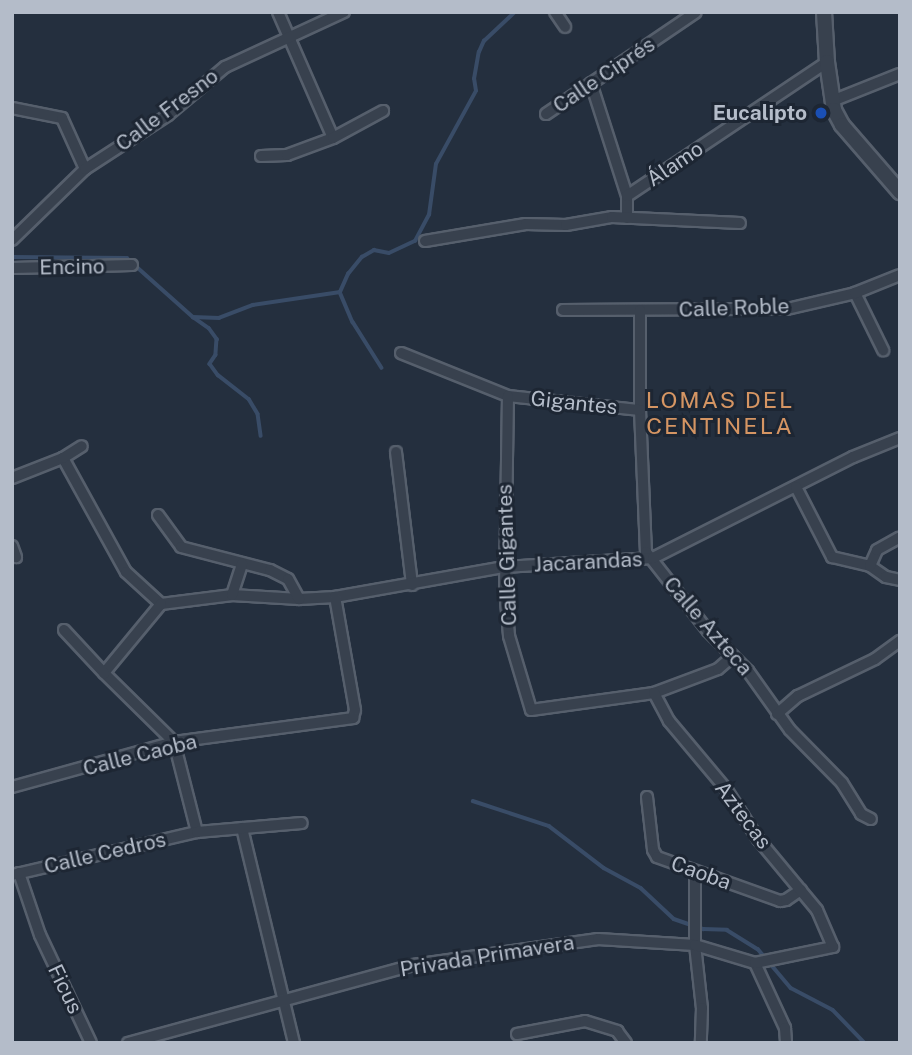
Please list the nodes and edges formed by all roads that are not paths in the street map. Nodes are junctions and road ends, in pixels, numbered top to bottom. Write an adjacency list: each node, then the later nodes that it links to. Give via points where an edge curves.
1 (278, 12): 7 (street)
2 (344, 12): 7 (street, Calle Fresno)
3 (555, 12): 6 (street)
4 (696, 12): 10 (street, Calle Ciprés)
5 (824, 12): 8 (street)
6 (565, 27)
7 (291, 37): 15 (street); 17 (street, Calle Fresno, via 225,67 168,115)
8 (827, 62): 11 (street); 19 (street, Álamo)
9 (900, 74): 11 (street)
10 (591, 83): 14 (street, Calle Ciprés); 19 (street)
11 (832, 101): 18 (street, via 842,125)
12 (12, 108): 17 (street, via 62,118)
13 (383, 111): 15 (street)
14 (546, 114)
15 (333, 138): 16 (street, via 287,155)
16 (261, 156)
17 (85, 169): 22 (street, Calle Fresno)
18 (898, 186)
19 (627, 196): 20 (street)
20 (627, 218): 21 (street); 23 (street, via 526,224)
21 (740, 223)
22 (12, 240)
23 (425, 241)
24 (132, 265): 25 (street, Encino)
25 (12, 268)
26 (900, 275): 27 (street, Calle Roble)
27 (855, 293): 29 (street, Calle Roble, via 787,309); 30 (street)
28 (563, 310): 29 (street, Calle Roble)
29 (640, 310): 33 (street, Calle Azteca)
30 (883, 350)
31 (401, 352): 32 (street, Gigantes)
32 (508, 396): 33 (street, Gigantes); 45 (street, Calle Gigantes)
33 (640, 410): 42 (street, Calle Azteca, via 643,546)
34 (900, 438): 39 (street, Jacarandas)
35 (82, 446): 37 (street)
36 (396, 452): 47 (street)
37 (63, 458): 38 (street); 51 (street, via 126,572)
38 (12, 478)
39 (796, 487): 42 (street, Jacarandas); 44 (street, via 828,553)
40 (158, 515): 43 (street, via 181,547)
41 (900, 537): 44 (street, via 877,550)
42 (650, 559): 45 (street, Jacarandas); 54 (street, Calle Azteca)
43 (243, 564): 48 (street); 50 (street, via 288,579)
44 (870, 566): 46 (street)
45 (504, 567): 47 (street, Jacarandas); 56 (street, Calle Gigantes, via 509,636 531,710)
46 (900, 580)
47 (412, 586): 49 (street, Jacarandas)
48 (232, 595): 50 (street, Jacarandas); 51 (street, Jacarandas)
49 (335, 597): 50 (street, Jacarandas); 58 (street, Calle Caoba, via 353,718)
50 (299, 599)
51 (161, 604): 55 (street)
52 (64, 630): 55 (street)
53 (900, 641): 57 (street, via 875,659 798,696)
54 (733, 656): 56 (street, via 718,669); 57 (street, Calle Azteca)
55 (104, 673): 58 (street)
56 (654, 693): 67 (street, Aztecas, via 669,721)
57 (777, 714): 61 (street, Calle Azteca, via 842,783 857,809)
58 (174, 742): 59 (street, Calle Caoba); 64 (street)
59 (12, 788)
60 (647, 797): 65 (street, Caoba, via 655,855)
61 (871, 819)
62 (302, 823): 63 (street, Calle Cedros)
63 (242, 828): 64 (street, Calle Cedros); 70 (street)
64 (197, 832): 66 (street, Calle Cedros)
65 (695, 872): 67 (street, Caoba, via 780,901); 68 (street)
66 (15, 874): 72 (street, Ficus)
67 (801, 890): 69 (street, Aztecas, via 817,910 833,947)
68 (695, 945): 69 (street, Privada Primavera); 70 (street, Privada Primavera, via 598,939 413,965); 76 (street)
69 (755, 963): 77 (street, via 785,1028)
70 (283, 1002): 73 (street, Privada Primavera); 74 (street)
71 (517, 1034): 75 (street, via 585,1021 617,1031)
72 (91, 1043)
73 (128, 1043)
74 (294, 1043)
75 (626, 1043)
76 (701, 1043)
77 (786, 1043)

